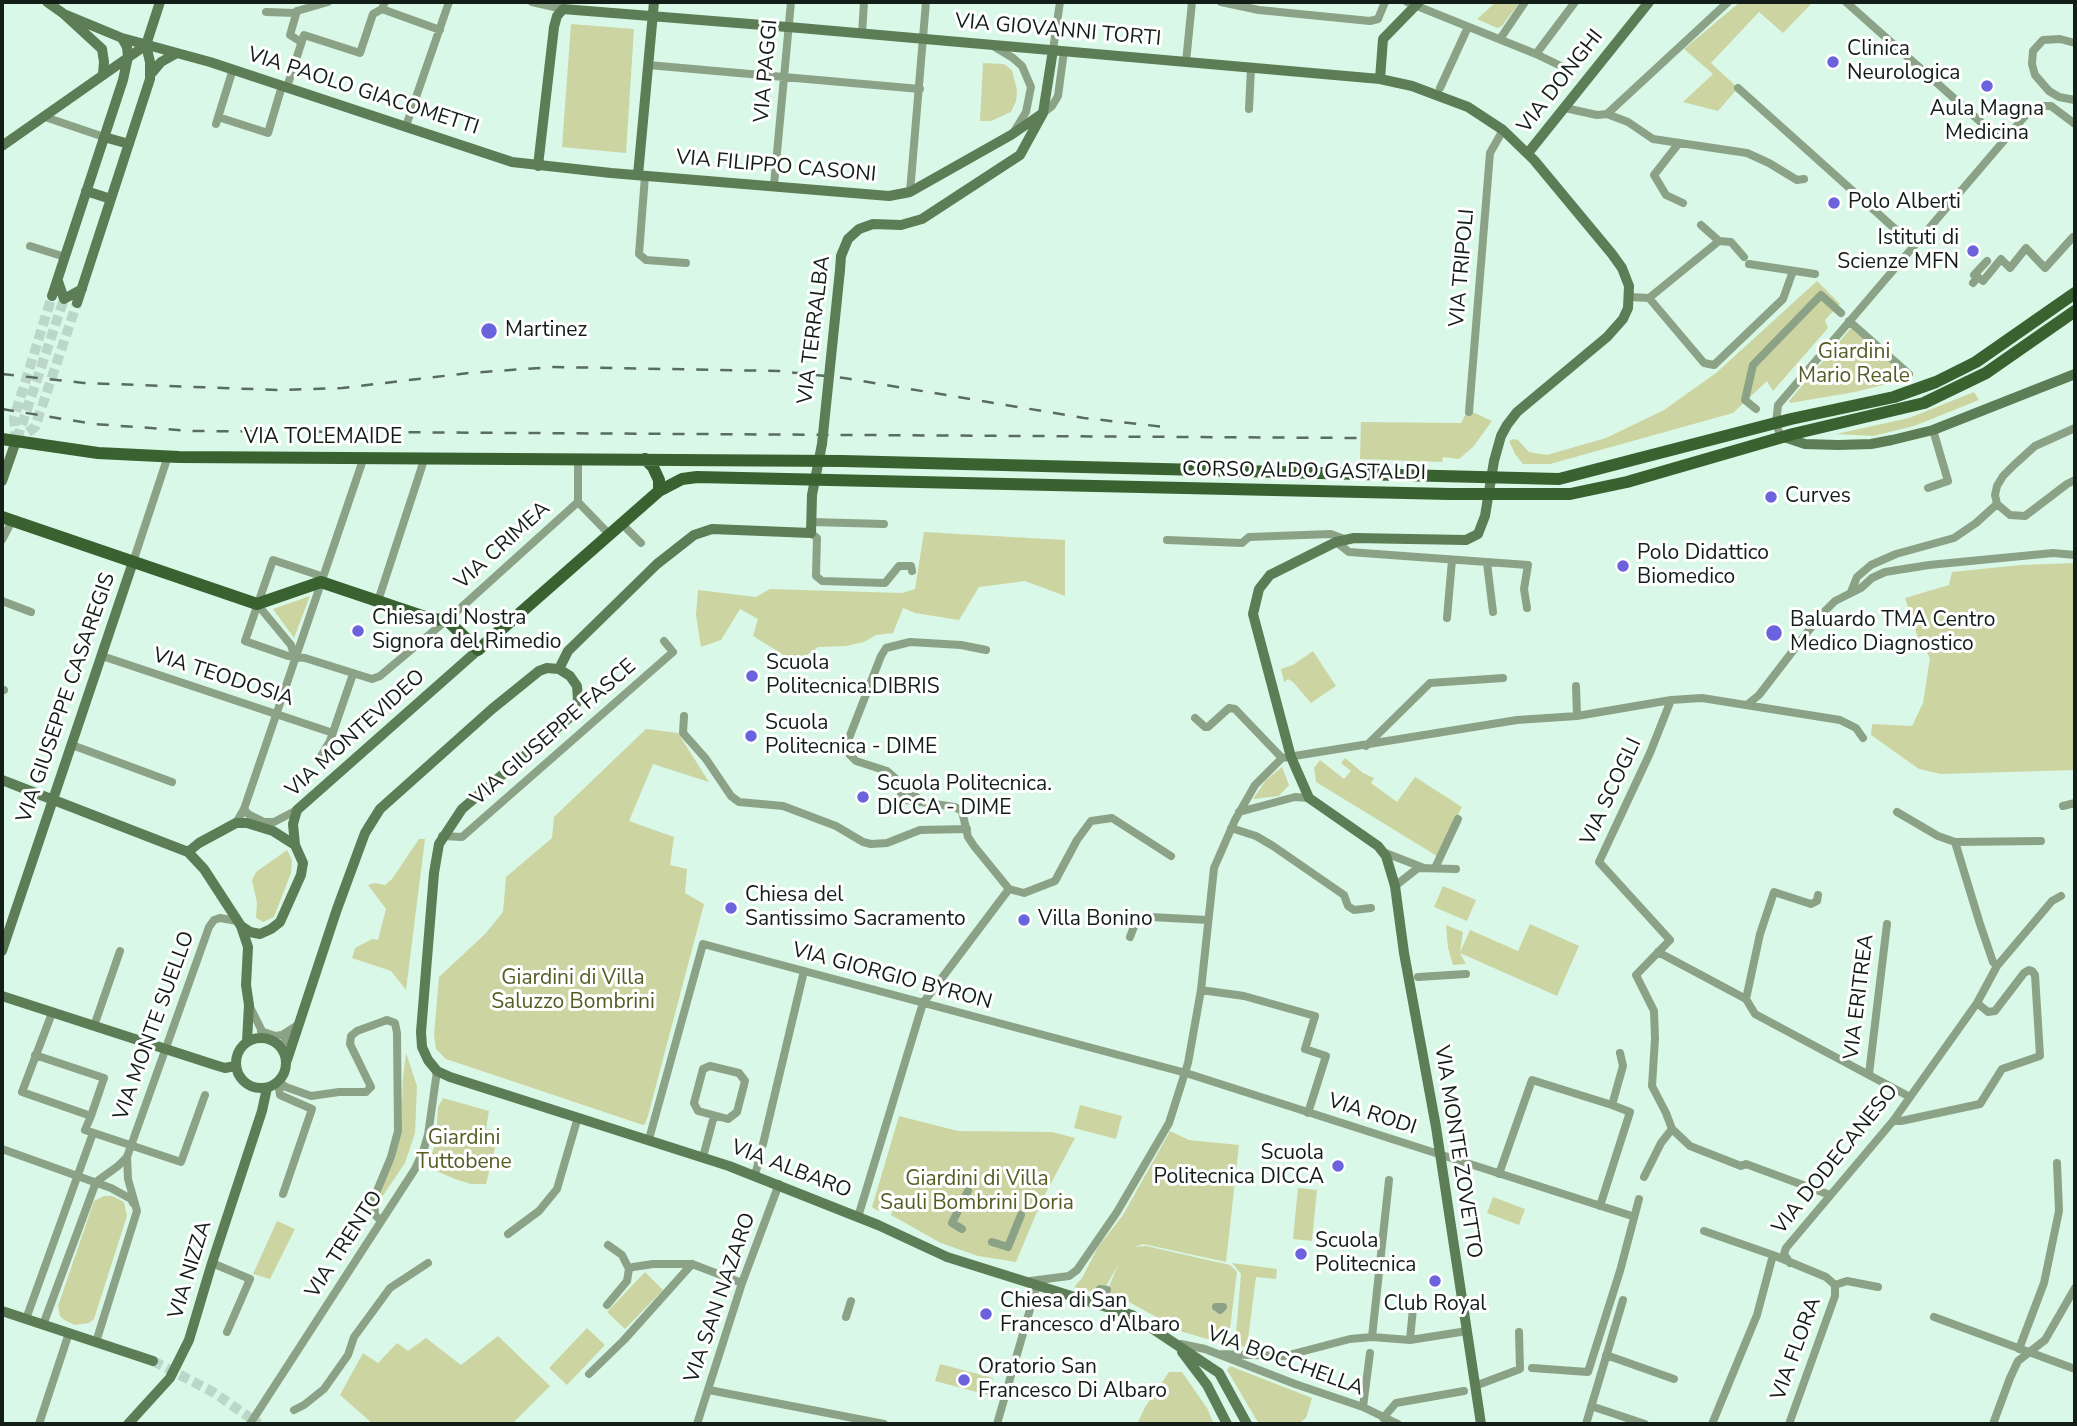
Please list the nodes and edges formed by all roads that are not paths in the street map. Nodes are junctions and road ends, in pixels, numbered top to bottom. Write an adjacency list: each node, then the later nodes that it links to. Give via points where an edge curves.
1 (47, 2): 25 (street)
2 (160, 2): 36 (street)
3 (328, 2): 22 (street)
4 (449, 2): 29 (street)
5 (532, 2): 20 (street)
6 (654, 2): 26 (street)
7 (790, 2): 27 (street, VIA PAGGI)
8 (864, 2): 30 (street)
9 (926, 2): 32 (street)
10 (1060, 2): 38 (street)
11 (1192, 2): 42 (street)
12 (1221, 2): 13 (street, via 1370,21 1378,19)
13 (1385, 2)
14 (1525, 2): 33 (street)
15 (1574, 2): 40 (street)
16 (1649, 2): 58 (street, VIA DONGHI)
17 (1728, 2): 61 (street)
18 (1846, 2): 68 (street)
19 (1414, 3): 28 (street); 50 (street, via 1383,39)
20 (550, 4): 23 (street)
21 (384, 5): 29 (street); 34 (street, via 373,14 360,53 304,35)
22 (296, 8): 24 (street); 34 (street, via 290,35)
23 (563, 9): 26 (street, VIA GIOVANNI TORTI); 73 (street, via 554,27)
24 (266, 12)
25 (64, 14): 31 (street, VIA PAOLO GIACOMETTI); 47 (street, via 102,49)
26 (652, 17): 27 (street, VIA GIOVANNI TORTI); 43 (street)
27 (788, 27): 30 (street, VIA GIOVANNI TORTI); 49 (street, VIA PAGGI)
28 (1468, 27): 33 (street); 53 (street)
29 (440, 30): 64 (street)
30 (862, 34): 32 (street, VIA GIOVANNI TORTI)
31 (122, 38): 36 (street, VIA PAOLO GIACOMETTI); 41 (street)
32 (924, 39): 37 (street, VIA GIOVANNI TORTI); 55 (street)
33 (1500, 39): 40 (street)
34 (301, 42): 52 (street)
35 (2075, 43): 51 (street, via 2048,39 2036,47 2032,64)
36 (146, 45): 39 (street, VIA PAOLO GIACOMETTI); 41 (street); 48 (street)
37 (991, 45): 38 (street, VIA GIOVANNI TORTI); 66 (street, via 1022,66 1031,87 1023,119)
38 (1058, 51): 42 (street, VIA GIOVANNI TORTI); 60 (street)
39 (177, 53): 45 (street, VIA PAOLO GIACOMETTI); 48 (street)
40 (1536, 54): 46 (street)
41 (128, 57): 47 (street); 67 (street)
42 (1186, 62): 44 (street, VIA GIOVANNI TORTI)
43 (648, 65): 49 (street); 74 (street)
44 (1251, 68): 50 (street, VIA GIOVANNI TORTI); 59 (street)
45 (233, 69): 52 (street, VIA PAOLO GIACOMETTI); 52 (street, via 217,120 268,133)
46 (1567, 69)
47 (103, 74): 62 (street)
48 (150, 75): 70 (street)
49 (785, 77): 55 (street); 76 (street, VIA PAGGI)
50 (1380, 79): 65 (street, VIA GIOVANNI TORTI, via 1437,94)
51 (2040, 82): 56 (street, via 2054,94); 57 (street)
52 (284, 87): 64 (street, VIA PAOLO GIACOMETTI)
53 (1440, 88)
54 (1738, 88): 84 (street)
55 (920, 89): 78 (street)
56 (2075, 100)
57 (2040, 106): 63 (street, via 2059,110); 68 (street)
58 (1565, 108): 61 (street); 72 (street, VIA DONGHI)
59 (1249, 109)
60 (1044, 113): 66 (street); 116 (street, VIA TERRALBA, bridge, via 1020,155 922,219 901,225 873,224 848,239 841,256)
61 (1607, 114): 69 (street, via 1653,139)
62 (46, 117): 67 (street); 71 (street)
63 (2075, 124)
64 (406, 126): 73 (street, VIA PAOLO GIACOMETTI, via 512,162)
65 (1503, 130): 72 (street, VIA GIOVANNI TORTI); 104 (street, VIA TRIPOLI, via 1490,153)
66 (1011, 135): 78 (street)
67 (104, 137): 70 (street); 77 (street)
68 (2002, 141): 84 (street)
69 (1679, 143): 75 (street, via 1747,153 1797,180); 80 (street, via 1654,175 1666,195)
70 (129, 144): 79 (street)
71 (2, 146)
72 (1528, 153): 95 (street, VIA GIOVANNI TORTI, via 1612,254 1626,276)
73 (538, 166): 74 (street, VIA PAOLO GIACOMETTI)
74 (642, 175): 76 (street, VIA FILIPPO CASONI); 88 (street, via 639,254 646,260)
75 (1804, 179)
76 (774, 186): 78 (street, VIA FILIPPO CASONI, via 889,196)
77 (86, 191): 79 (street); 86 (street)
78 (911, 192)
79 (111, 199): 92 (street)
80 (1683, 203)
81 (1701, 225): 83 (street)
82 (2075, 239): 87 (street, via 2045,268 2026,248 2010,268 2001,259 1983,281 1978,276 1975,281 1974,275)
83 (1719, 240): 89 (street, via 1731,242 1747,261); 96 (street)
84 (1913, 244): 100 (street)
85 (30, 246): 86 (street)
86 (65, 257): 91 (street)
87 (1987, 261)
88 (686, 263)
89 (1793, 271): 90 (street); 96 (street, via 1783,299 1714,365 1704,363)
90 (1815, 274)
91 (58, 281): 92 (street, via 64,299); 94 (street)
92 (82, 289): 97 (street)
93 (2075, 293): 105 (main road, CORSO ALDO GASTALDI, via 1987,355 1936,382 1894,397)
94 (52, 296)
95 (1630, 297): 96 (street); 117 (street, via 1623,319 1607,337 1512,419 1501,436)
96 (1649, 298)
97 (77, 303)
98 (2075, 311): 108 (main road, CORSO ALDO GASTALDI, via 1961,387 1900,410)
99 (1841, 313): 103 (street, via 1821,295 1753,365 1745,400)
100 (1849, 321): 101 (street); 105 (street, via 1778,405)
101 (1909, 373)
102 (2075, 374): 107 (street)
103 (1756, 409)
104 (1469, 412)
105 (1776, 423): 108 (street); 117 (main road, CORSO ALDO GASTALDI, via 1576,477)
106 (2075, 428): 125 (street, via 2035,446 2014,465 1997,486)
107 (1933, 430): 108 (street, via 1871,444 1805,444); 121 (street, via 1948,481)
108 (1784, 437): 123 (main road, CORSO ALDO GASTALDI, via 1596,490 1544,496)
109 (2, 439): 110 (main road, VIA TOLEMAIDE)
110 (16, 441): 111 (main road, VIA TOLEMAIDE, via 97,453); 119 (street)
111 (168, 456): 112 (main road, VIA TOLEMAIDE); 137 (street, VIA GIUSEPPE CASAREGIS)
112 (364, 457): 113 (main road, VIA TOLEMAIDE); 140 (street)
113 (425, 457): 114 (main road, VIA TOLEMAIDE); 143 (street)
114 (578, 458): 115 (main road, VIA TOLEMAIDE); 124 (street, VIA CRIMEA)
115 (645, 459): 116 (main road, CORSO ALDO GASTALDI); 122 (main road, via 653,467)
116 (818, 461): 117 (main road, CORSO ALDO GASTALDI); 120 (street)
117 (1491, 476): 123 (street)
118 (2075, 480): 125 (street, via 2025,516 2010,515)
119 (2, 481)
120 (814, 481): 122 (main road, CORSO ALDO GASTALDI, via 698,477 682,479); 123 (main road, CORSO ALDO GASTALDI); 128 (street)
121 (1928, 488)
122 (659, 491): 130 (main road, VIA MONTEVIDEO)
123 (1488, 494): 133 (street, via 1483,527 1466,540)
124 (578, 502): 130 (street); 149 (street, VIA CRIMEA)
125 (1997, 504): 141 (street, via 1954,538 1871,565 1857,576)
126 (7, 519): 131 (street); 137 (main road)
127 (884, 524): 128 (street)
128 (811, 527): 139 (street, via 817,538 816,576 822,581 885,583 899,566 911,566); 155 (street, via 712,529 694,535 657,564 568,651)
129 (627, 529): 134 (street)
130 (609, 534): 151 (main road, VIA MONTEVIDEO)
131 (2, 540)
132 (1167, 540): 133 (street, via 1242,543 1249,537 1331,534)
133 (1340, 540): 136 (street, via 1349,552); 170 (street, via 1270,575 1256,599 1253,621 1286,740)
134 (641, 543)
135 (2075, 555): 141 (street, via 2053,553 1909,568 1885,572)
136 (1452, 560): 138 (street); 148 (street)
137 (132, 562): 144 (main road); 153 (street, VIA GIUSEPPE CASAREGIS)
138 (1487, 563): 145 (street, via 1528,565); 147 (street)
139 (912, 571)
140 (321, 582): 143 (main road); 144 (main road); 144 (street, via 318,575 273,561); 154 (street)
141 (1851, 592): 160 (street, via 1819,617)
142 (2, 601): 146 (street)
143 (378, 601): 149 (main road)
144 (257, 604): 154 (street); 154 (street, via 245,641)
145 (1527, 608)
146 (32, 612)
147 (1493, 612)
148 (1447, 618)
149 (447, 620): 151 (main road); 156 (street, VIA CRIMEA, via 380,676 372,679)
150 (664, 641): 187 (street, VIA GIUSEPPE FASCE, via 673,652 462,836)
151 (478, 650): 180 (street, VIA MONTEVIDEO)
152 (986, 650): 176 (street, via 911,642 886,648 881,656 849,738 849,754 856,761 887,771)
153 (102, 656): 161 (street, VIA TEODOSIA); 167 (street, VIA GIUSEPPE CASAREGIS)
154 (300, 658): 156 (street); 161 (street)
155 (559, 668): 187 (street, via 577,686 578,700 569,718 462,809); 223 (street, via 539,671 380,809 365,832)
156 (353, 674): 165 (street)
157 (1503, 678): 168 (street, via 1430,684)
158 (1576, 686): 163 (street)
159 (1671, 700): 160 (street, via 1702,698); 163 (street); 210 (street, VIA SCOGLI, via 1599,862 1670,940)
160 (1747, 705): 166 (street, via 1840,720 1856,728)
161 (275, 713): 165 (street, VIA TEODOSIA); 179 (street)
162 (684, 716): 186 (street, via 683,733 739,803 783,806 871,844 920,830)
163 (1577, 716): 168 (street, via 1517,720)
164 (1195, 718): 170 (street, via 1208,727 1229,708 1235,709)
165 (333, 733): 169 (street)
166 (1863, 738)
167 (72, 744): 172 (street); 174 (street, VIA GIUSEPPE CASAREGIS)
168 (1366, 746): 170 (street)
169 (321, 756)
170 (1286, 757): 175 (street); 181 (street, via 1255,785)
171 (2, 780): 174 (street)
172 (172, 782)
173 (901, 795): 176 (street)
174 (53, 799): 191 (street); 208 (street, VIA GIUSEPPE CASAREGIS)
175 (1309, 799): 181 (street, via 1295,797); 192 (street)
176 (923, 803): 186 (street, via 955,807)
177 (2075, 803): 178 (street)
178 (2063, 806)
179 (244, 809): 180 (street, via 264,822); 184 (street)
180 (297, 810): 190 (street, VIA MONTEVIDEO)
181 (1239, 812): 185 (street)
182 (1896, 812): 189 (street)
183 (1458, 819): 195 (street)
184 (236, 823): 190 (street, via 274,831); 191 (street)
185 (1231, 828): 201 (street, via 1273,846 1344,895 1354,910); 202 (street, via 1212,874)
186 (967, 829): 198 (street, via 974,846)
187 (442, 836): 232 (street, via 436,853 421,1032 422,1047)
188 (2041, 841): 189 (street)
189 (1955, 842): 211 (street)
190 (295, 845): 205 (street, via 303,863 294,893 280,922)
191 (188, 852): 203 (street)
192 (1382, 852): 194 (street); 197 (street, VIA MONTE ZOVETTO)
193 (1171, 856): 198 (street, via 1112,818 1091,821 1055,881 1024,893)
194 (1424, 868): 195 (street); 197 (street)
195 (1435, 868): 196 (street)
196 (1456, 869)
197 (1395, 886): 250 (street, VIA MONTE ZOVETTO)
198 (1009, 889): 218 (street)
199 (1818, 895): 217 (street, via 1811,904 1774,892)
200 (2061, 896): 211 (street, VIA DODECANESO)
201 (1371, 908)
202 (1208, 920): 206 (street, via 1150,917 1135,924); 215 (street)
203 (239, 923): 205 (street); 207 (street); 227 (street, VIA MONTE SUELLO, via 228,918 214,920 207,930)
204 (1887, 924): 234 (street, VIA ERITREA)
205 (260, 934): 207 (street)
206 (1130, 937)
207 (248, 947): 220 (street)
208 (2, 951)
209 (120, 951): 222 (street)
210 (1658, 951): 217 (street); 244 (street, via 1636,975 1654,1011 1652,1086)
211 (1997, 967): 219 (street, VIA DODECANESO)
212 (804, 971): 218 (street, VIA GIORGIO BYRON); 246 (street, VIA GIORGIO BYRON, via 703,944); 247 (street)
213 (1466, 974): 214 (street)
214 (1419, 977)
215 (1201, 990): 233 (street); 239 (street, via 1244,996 1315,1016 1305,1049 1326,1056)
216 (2, 996): 221 (street)
217 (1746, 999): 234 (street, via 1755,1014)
218 (923, 1003): 233 (street, VIA GIORGIO BYRON); 270 (street)
219 (1977, 1003): 237 (street, VIA DODECANESO); 243 (street, via 1988,1012 1995,1011 2024,973 2029,970 2035,975 2040,1056 2002,1069 1980,1104)
220 (249, 1005): 224 (street); 225 (street)
221 (52, 1013): 222 (street); 229 (street)
222 (94, 1026): 227 (street)
223 (297, 1029): 224 (street); 226 (street); 230 (street)
224 (264, 1035): 225 (street); 226 (street)
225 (247, 1041): 231 (street, via 240,1047)
226 (278, 1044): 230 (street)
227 (164, 1049): 231 (street, via 225,1068); 248 (street, VIA MONTE SUELLO)
228 (1619, 1053): 238 (street, via 1623,1066)
229 (35, 1055): 240 (street, via 103,1078); 240 (street, via 22,1092)
230 (287, 1060): 235 (street, via 285,1072)
231 (235, 1066): 235 (street, via 248,1084 257,1088)
232 (437, 1071): 242 (street, VIA ALBARO); 271 (street, VIA TRENTO, via 423,1152)
233 (1186, 1073): 239 (street, VIA RODI); 284 (street, via 1160,1140 1077,1270)
234 (1869, 1074): 237 (street)
235 (275, 1084): 263 (street, via 280,1095 312,1109); 271 (street, via 311,1096 366,1092 371,1087 350,1038 357,1031 390,1020 395,1023 398,1131 374,1198 375,1215); 278 (street, VIA NIZZA)
236 (205, 1096): 248 (street, via 181,1162)
237 (1910, 1097): 243 (street, VIA DODECANESO)
238 (1612, 1105): 255 (street, via 1532,1080); 266 (street, via 1630,1112)
239 (1308, 1113): 250 (street, VIA RODI)
240 (91, 1115): 245 (street, via 85,1130)
241 (714, 1116): 241 (street, VIA ALBARO, via 698,1111 694,1103 703,1069 710,1066 739,1073 745,1082 737,1112 727,1119); 252 (street, VIA ALBARO)
242 (578, 1117): 246 (street, VIA ALBARO); 274 (street, via 557,1189 539,1211)
243 (1893, 1121): 264 (street, VIA DODECANESO)
244 (1672, 1129): 258 (street); 264 (street, via 1689,1146)
245 (93, 1133): 248 (street); 256 (street)
246 (649, 1139): 252 (street, VIA ALBARO)
247 (763, 1144)
248 (131, 1145): 251 (street, VIA MONTE SUELLO)
249 (2, 1149): 256 (street)
250 (1440, 1155): 255 (street, VIA RODI); 297 (street, VIA MONTE ZOVETTO)
251 (127, 1157): 260 (street); 267 (street)
252 (703, 1157): 257 (street, VIA ALBARO)
253 (759, 1160): 257 (street)
254 (2057, 1163): 305 (street, via 2059,1211 2044,1283)
255 (1499, 1174): 266 (street, VIA RODI)
256 (79, 1175): 260 (street); 295 (street)
257 (755, 1175): 261 (street, VIA ALBARO)
258 (1644, 1177)
259 (1389, 1180): 301 (street)
260 (96, 1182): 267 (street, via 124,1194); 296 (street)
261 (779, 1184): 270 (street, VIA ALBARO); 283 (street, VIA SAN NAZARO)
262 (968, 1191): 272 (street, via 952,1223)
263 (283, 1194)
264 (1830, 1195): 281 (street, VIA DODECANESO, via 1786,1248)
265 (1639, 1199): 311 (street, via 1588,1373)
266 (1600, 1206): 269 (street, VIA RODI)
267 (137, 1211): 303 (street)
268 (1021, 1215): 275 (street, via 1009,1247)
269 (1629, 1215)
270 (858, 1217): 284 (street, VIA ALBARO, via 947,1257)
271 (381, 1221): 325 (street, VIA TRENTO)
272 (962, 1229)
273 (1704, 1231): 277 (street, VIA DODECANESO)
274 (508, 1234)
275 (992, 1242)
276 (608, 1245): 282 (street, via 622,1255)
277 (1773, 1255): 281 (street, VIA DODECANESO); 335 (street, via 1757,1315)
278 (212, 1263): 298 (street, via 250,1279); 324 (street, VIA NIZZA, via 179,1362 155,1397)
279 (428, 1263): 320 (street, via 390,1288 324,1389)
280 (692, 1264): 282 (street); 283 (street); 313 (street)
281 (1790, 1264): 285 (street, VIA FLORA)
282 (629, 1269): 290 (street, via 627,1281)
283 (742, 1283): 316 (street, VIA SAN NAZARO)
284 (1033, 1283): 304 (street, VIA ALBARO, via 1132,1315); 328 (street)
285 (1835, 1285): 286 (street, VIA FLORA, via 1847,1281); 336 (street, VIA FLORA)
286 (1878, 1287)
287 (2075, 1288): 307 (street, via 2045,1340)
288 (1623, 1300): 309 (street)
289 (851, 1301): 293 (street)
290 (607, 1305)
291 (1413, 1308): 302 (street)
292 (2, 1311): 295 (street)
293 (846, 1317)
294 (1934, 1317): 305 (street)
295 (26, 1319): 296 (street)
296 (43, 1325): 300 (street)
297 (1467, 1331): 302 (street); 315 (street, VIA MONTE ZOVETTO)
298 (227, 1332)
299 (1519, 1332): 315 (street, via 1520,1369)
300 (69, 1334): 303 (street); 323 (street)
301 (1372, 1337): 302 (street); 308 (street, via 1285,1356)
302 (1410, 1340)
303 (96, 1342): 310 (street)
304 (1174, 1342): 308 (street, VIA BOCCHELLA); 329 (street, via 1207,1385); 330 (street, VIA ALBARO, via 1219,1373)
305 (2019, 1349): 307 (street)
306 (1370, 1353): 319 (street)
307 (2031, 1353): 312 (street); 337 (street, via 2018,1361)
308 (1218, 1354): 319 (street, VIA BOCCHELLA)
309 (1606, 1355): 314 (street); 318 (street)
310 (153, 1361)
311 (1532, 1368)
312 (2075, 1369)
313 (589, 1374)
314 (1674, 1379)
315 (1475, 1386): 332 (street, VIA MONTE ZOVETTO)
316 (709, 1390): 322 (street); 326 (street, VIA SAN NAZARO)
317 (1464, 1391): 321 (street, via 1396,1403)
318 (1591, 1406): 333 (street); 334 (street)
319 (1363, 1407): 321 (street, VIA BOCCHELLA)
320 (294, 1410)
321 (1383, 1418): 331 (street, VIA BOCCHELLA)
322 (853, 1422): 327 (street)
323 (39, 1424)
324 (128, 1424)
325 (250, 1424)
326 (697, 1424)
327 (884, 1424)
328 (997, 1424)
329 (1227, 1424)
330 (1247, 1424)
331 (1398, 1424)
332 (1481, 1424)
333 (1586, 1424)
334 (1645, 1424)
335 (1712, 1424)
336 (1789, 1424)
337 (1993, 1424)

